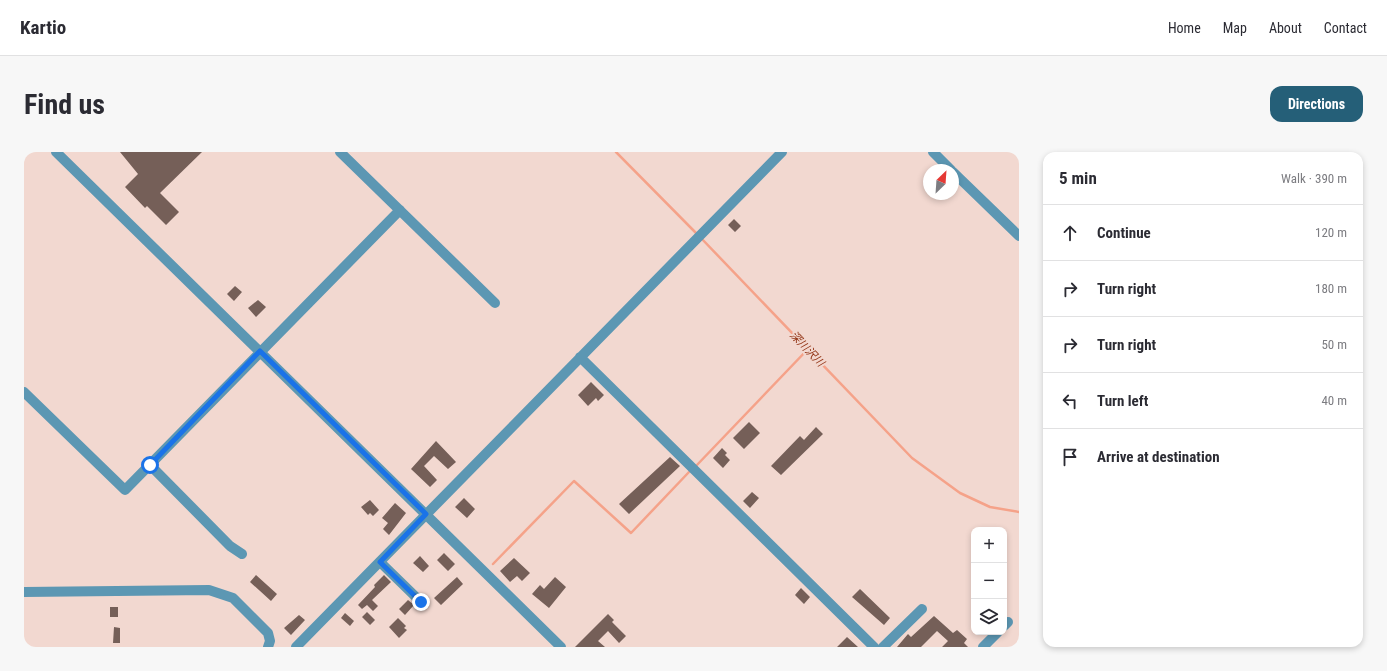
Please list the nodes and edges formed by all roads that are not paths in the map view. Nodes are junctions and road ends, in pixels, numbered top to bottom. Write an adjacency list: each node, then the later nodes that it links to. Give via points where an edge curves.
1 (56, 152): 10 (street)
2 (340, 152): 7 (street)
3 (782, 152): 11 (street)
4 (933, 152): 5 (street)
5 (945, 164)
6 (959, 178): 8 (street)
7 (400, 210): 9 (street); 10 (street)
8 (1019, 236)
9 (495, 303)
10 (260, 351): 13 (street); 14 (street)
11 (580, 356): 14 (street); 24 (street)
12 (24, 392): 13 (street, via 125,490)
13 (150, 465): 15 (street, via 230,546)
14 (426, 514): 16 (street); 23 (street)
15 (242, 554)
16 (380, 562): 18 (street); 22 (street)
17 (24, 592): 21 (street, via 209,590 233,598 268,633)
18 (421, 602)
19 (922, 609): 25 (street)
20 (995, 635): 26 (street)
21 (268, 647)
22 (296, 647)
23 (561, 647)
24 (874, 647)
25 (883, 647)
26 (983, 647)

